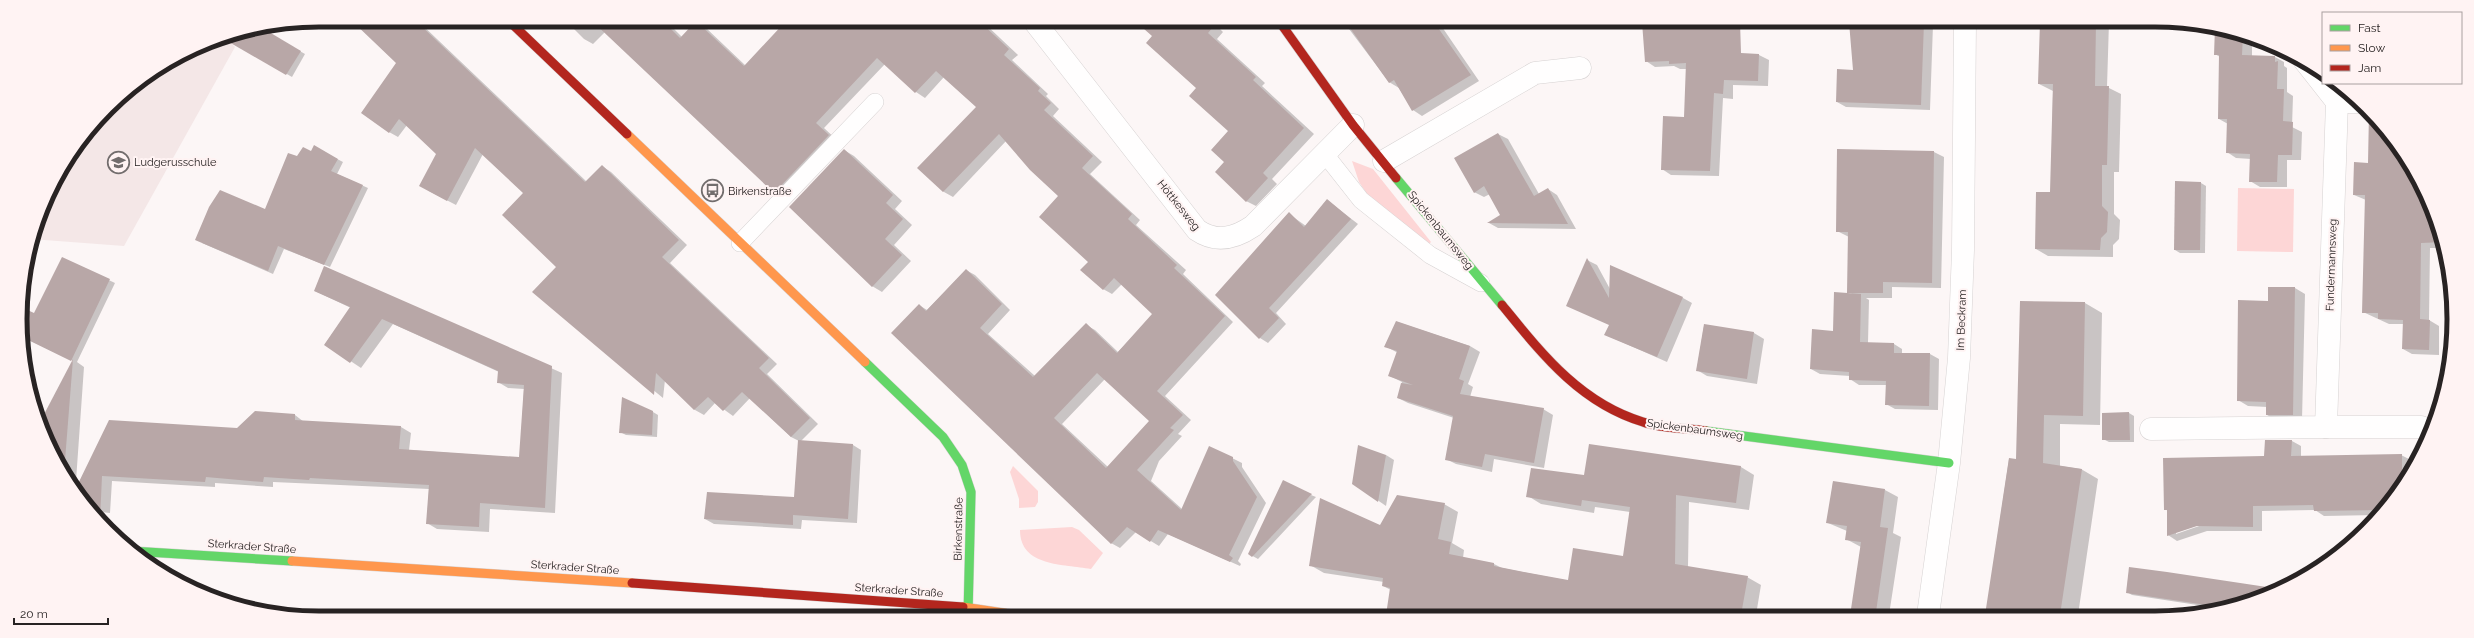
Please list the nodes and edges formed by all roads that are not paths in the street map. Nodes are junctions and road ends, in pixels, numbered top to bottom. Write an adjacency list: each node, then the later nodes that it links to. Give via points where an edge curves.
1 (515, 27): 13 (street, Birkenstraße)
2 (1039, 27): 11 (street, Höttkesweg, via 1197,230 1206,236 1224,238 1240,235 1253,226)
3 (1283, 27): 10 (street, Spickenbaumsweg)
4 (1964, 27): 18 (street, Im Beckram, via 1960,343)
5 (1580, 68): 12 (street, via 1535,74)
6 (2323, 84): 8 (street)
7 (875, 102): 13 (lane)
8 (2337, 102): 9 (street); 16 (street, Fundermannsweg)
9 (2351, 102)
10 (1353, 125): 11 (street, Höttkesweg); 12 (street, Spickenbaumsweg)
11 (1324, 153): 14 (lane, via 1361,200 1430,255)
12 (1384, 161): 14 (street, Spickenbaumsweg)
13 (740, 243): 20 (street, Birkenstraße, via 943,437 962,465 971,492)
14 (1487, 286): 18 (street, Spickenbaumsweg, via 1548,361 1579,390 1609,410 1644,423)
15 (2421, 427): 16 (street)
16 (2326, 428): 17 (street)
17 (2151, 429)
18 (1949, 463): 21 (street, Im Beckram)
19 (142, 552): 20 (street, Sterkrader Straße, via 727,589)
20 (968, 611)
21 (1929, 611)

